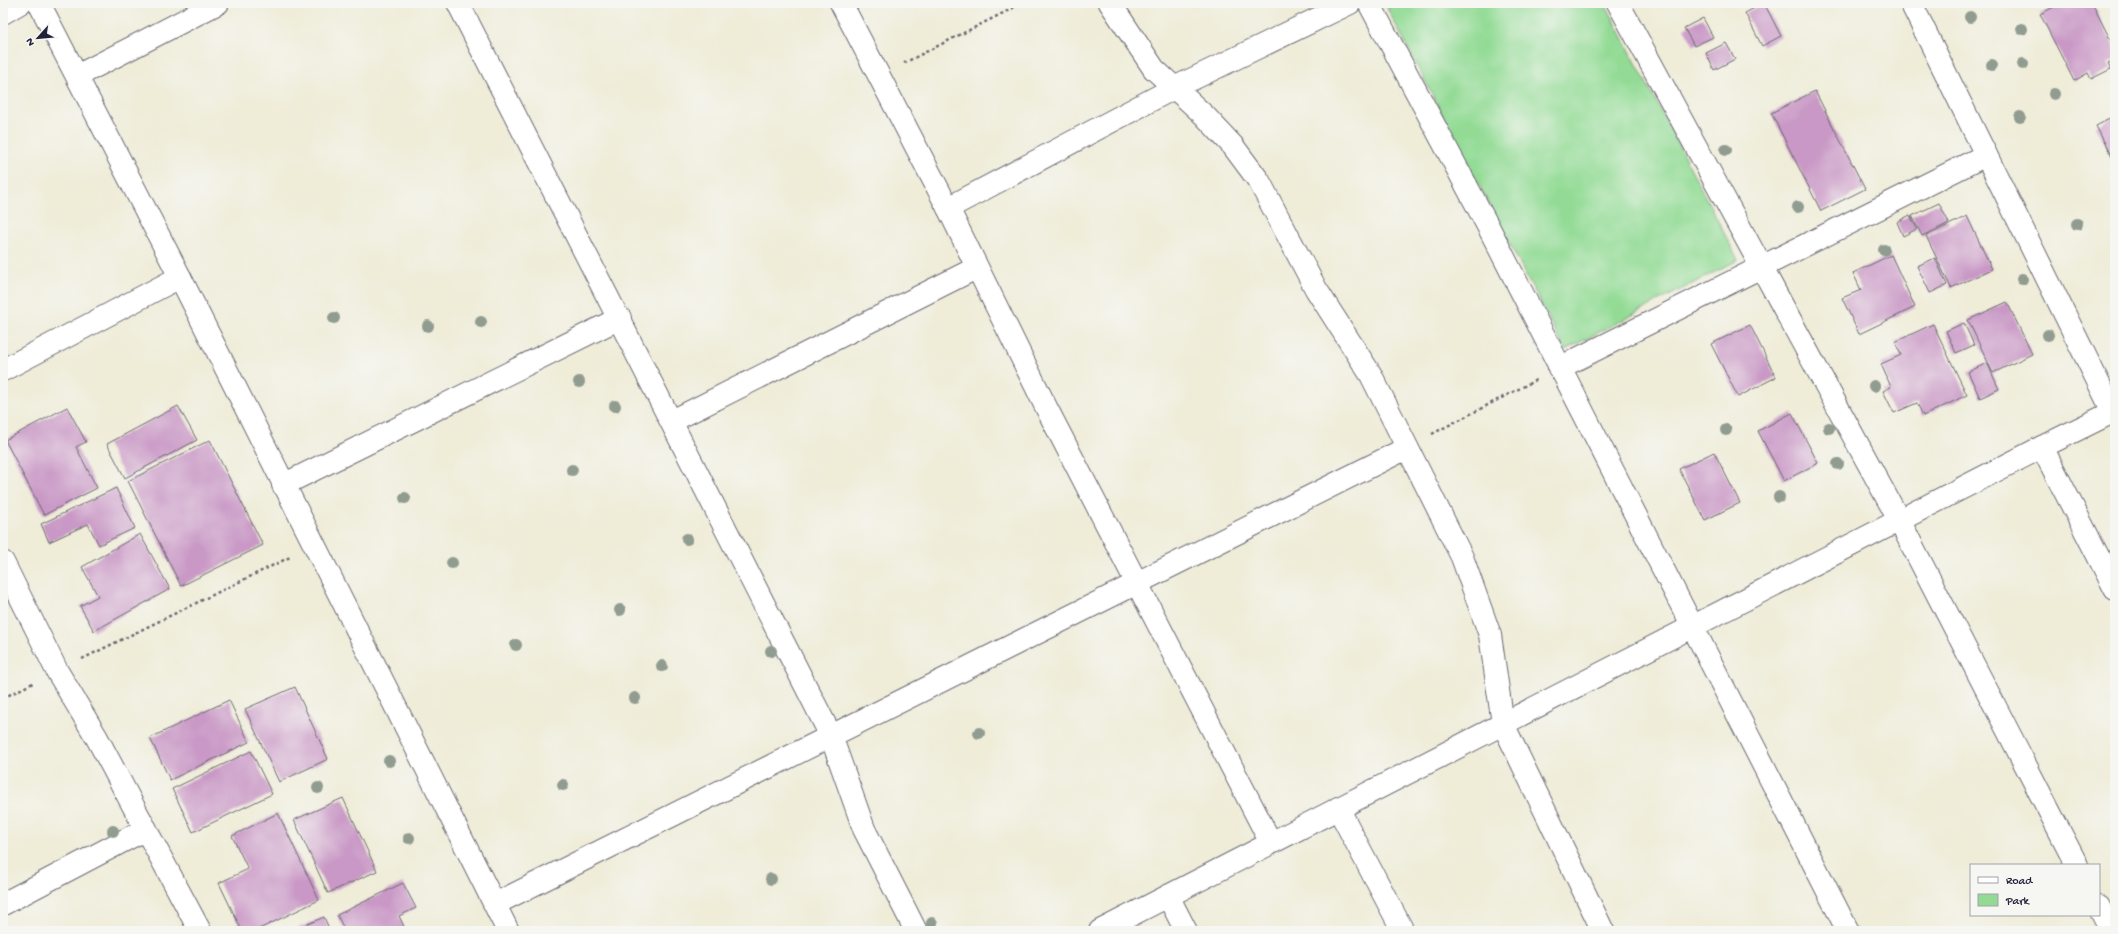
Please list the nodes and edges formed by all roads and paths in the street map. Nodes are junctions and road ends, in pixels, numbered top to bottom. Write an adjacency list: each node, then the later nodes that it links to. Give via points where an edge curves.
1 (20, 3): 12 (street)
2 (39, 3): 13 (street)
3 (218, 3): 13 (street)
4 (458, 3): 21 (street)
5 (840, 3): 14 (street)
6 (1023, 3): 14 (path)
7 (1110, 3): 15 (street, via 1154,69)
8 (1350, 3): 15 (street)
9 (1369, 3): 22 (street, via 1490,230)
10 (1618, 3): 18 (street)
11 (1911, 3): 16 (street)
12 (3, 13)
13 (77, 76): 20 (street)
14 (878, 76): 17 (street)
15 (1174, 88): 17 (street); 27 (street, via 1234,146 1259,181 1316,288 1371,375)
16 (1986, 155): 18 (street); 24 (street)
17 (948, 208): 19 (street)
18 (1760, 267): 22 (street); 29 (street)
19 (976, 268): 25 (street); 32 (street)
20 (180, 277): 23 (street); 28 (street)
21 (620, 318): 25 (street); 28 (street)
22 (1559, 368): 27 (path); 34 (street)
23 (3, 370)
24 (2114, 412): 26 (street)
25 (672, 422): 38 (street)
26 (2042, 447): 29 (street); 33 (street)
27 (1407, 448): 32 (street); 37 (street, via 1462,557 1490,635)
28 (283, 485): 30 (street)
29 (1899, 520): 34 (street); 42 (street)
30 (314, 545): 35 (path); 45 (street)
31 (3, 562): 35 (street)
32 (1137, 581): 38 (street); 41 (street)
33 (2115, 589)
34 (1692, 626): 37 (street); 54 (street)
35 (57, 671): 36 (path); 40 (street)
36 (3, 698)
37 (1503, 724): 39 (street); 53 (street)
38 (831, 736): 45 (street); 49 (street, via 864,829)
39 (1338, 808): 41 (street); 52 (street)
40 (146, 829): 44 (street); 47 (street)
41 (1271, 843): 43 (street)
42 (2076, 864)
43 (1168, 896): 50 (street); 51 (street)
44 (3, 904)
45 (495, 904): 48 (street)
46 (2100, 910): 55 (street)
47 (200, 931)
48 (508, 931)
49 (916, 931)
50 (1100, 931)
51 (1186, 931)
52 (1403, 931)
53 (1603, 931)
54 (1848, 931)
55 (2111, 931)

